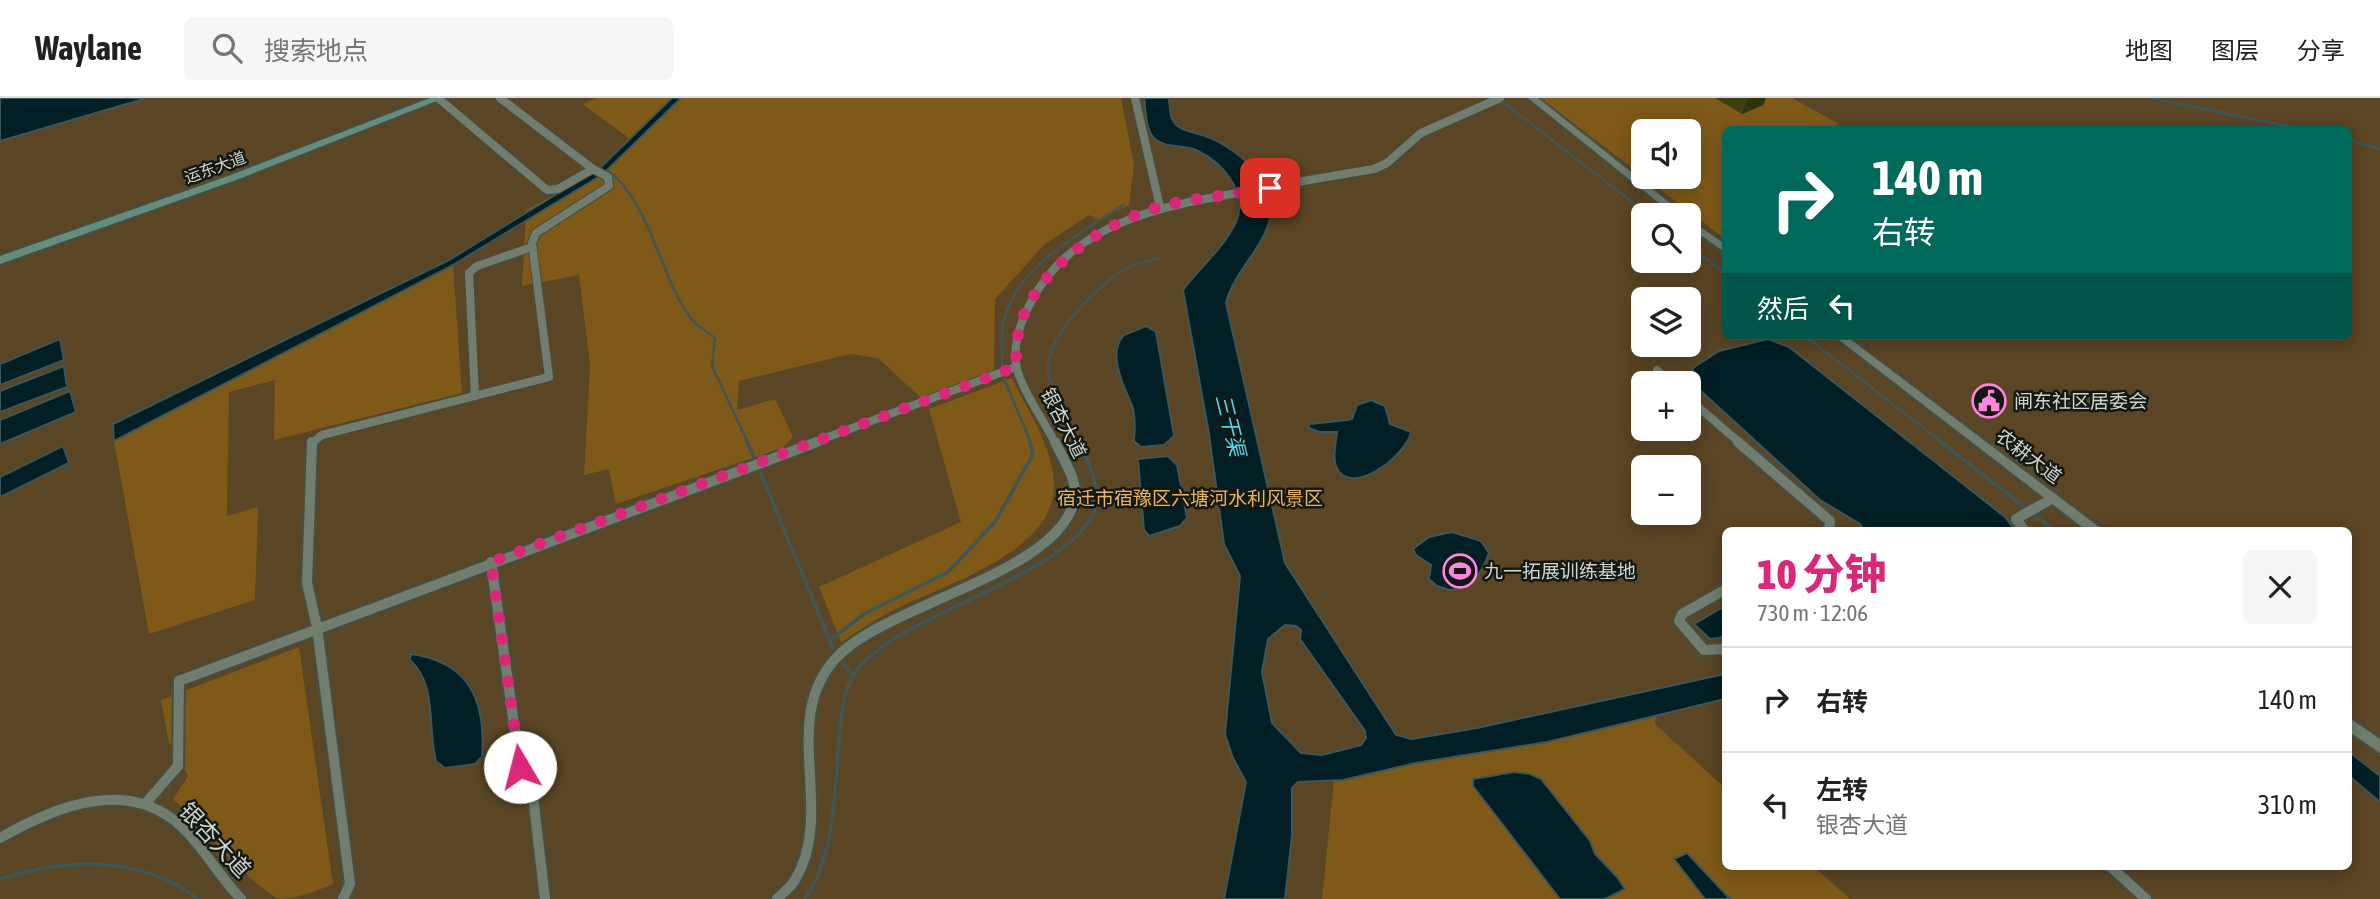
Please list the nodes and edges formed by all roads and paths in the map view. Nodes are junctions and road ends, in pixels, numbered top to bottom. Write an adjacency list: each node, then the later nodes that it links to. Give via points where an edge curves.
1 (430, 98): 13 (main road, 运东大道, via 233,174)
2 (438, 98): 7 (street, via 547,190 558,189); 14 (main road, 运东大道, via 235,177)
3 (500, 98): 7 (street)
4 (1135, 98): 9 (street)
5 (1532, 98): 8 (street)
6 (1498, 99): 9 (street, 银杏大道, via 1421,133 1374,169)
7 (593, 169): 11 (street, via 608,177 609,186 536,233)
8 (1665, 203)
9 (1160, 207): 16 (street, 银杏大道, via 1120,221 1054,271 1026,309 1018,329)
10 (1701, 231): 12 (street)
11 (533, 247): 17 (street, via 469,273); 17 (street, via 549,377)
12 (1722, 247)
13 (0, 254)
14 (0, 260)
15 (1844, 340): 19 (street, 农耕大道)
16 (1016, 367): 23 (street); 35 (street, 银杏大道, via 1070,474 1073,503 1047,542 1022,560 872,631 837,657 818,680 808,714 809,837 795,879)
17 (475, 396): 25 (street, via 314,438 307,583)
18 (1701, 410): 20 (street, via 1830,521)
19 (2053, 498): 21 (street, via 2016,519); 22 (street, 农耕大道)
20 (1829, 527)
21 (2022, 527)
22 (2091, 527)
23 (491, 562): 25 (street); 34 (street, via 520,767 532,788)
24 (1722, 591): 26 (street, via 1682,614 1679,621 1704,650)
25 (317, 627): 29 (street, via 179,681 178,766); 33 (street, via 350,884)
26 (1722, 649)
27 (2352, 726): 28 (street)
28 (2380, 747)
29 (145, 804): 30 (street, 银杏大道, via 103,798 53,811); 32 (street, 银杏大道, via 175,821)
30 (0, 838)
31 (2114, 870): 36 (street)
32 (241, 899)
33 (343, 899)
34 (545, 899)
35 (777, 899)
36 (2146, 899)

